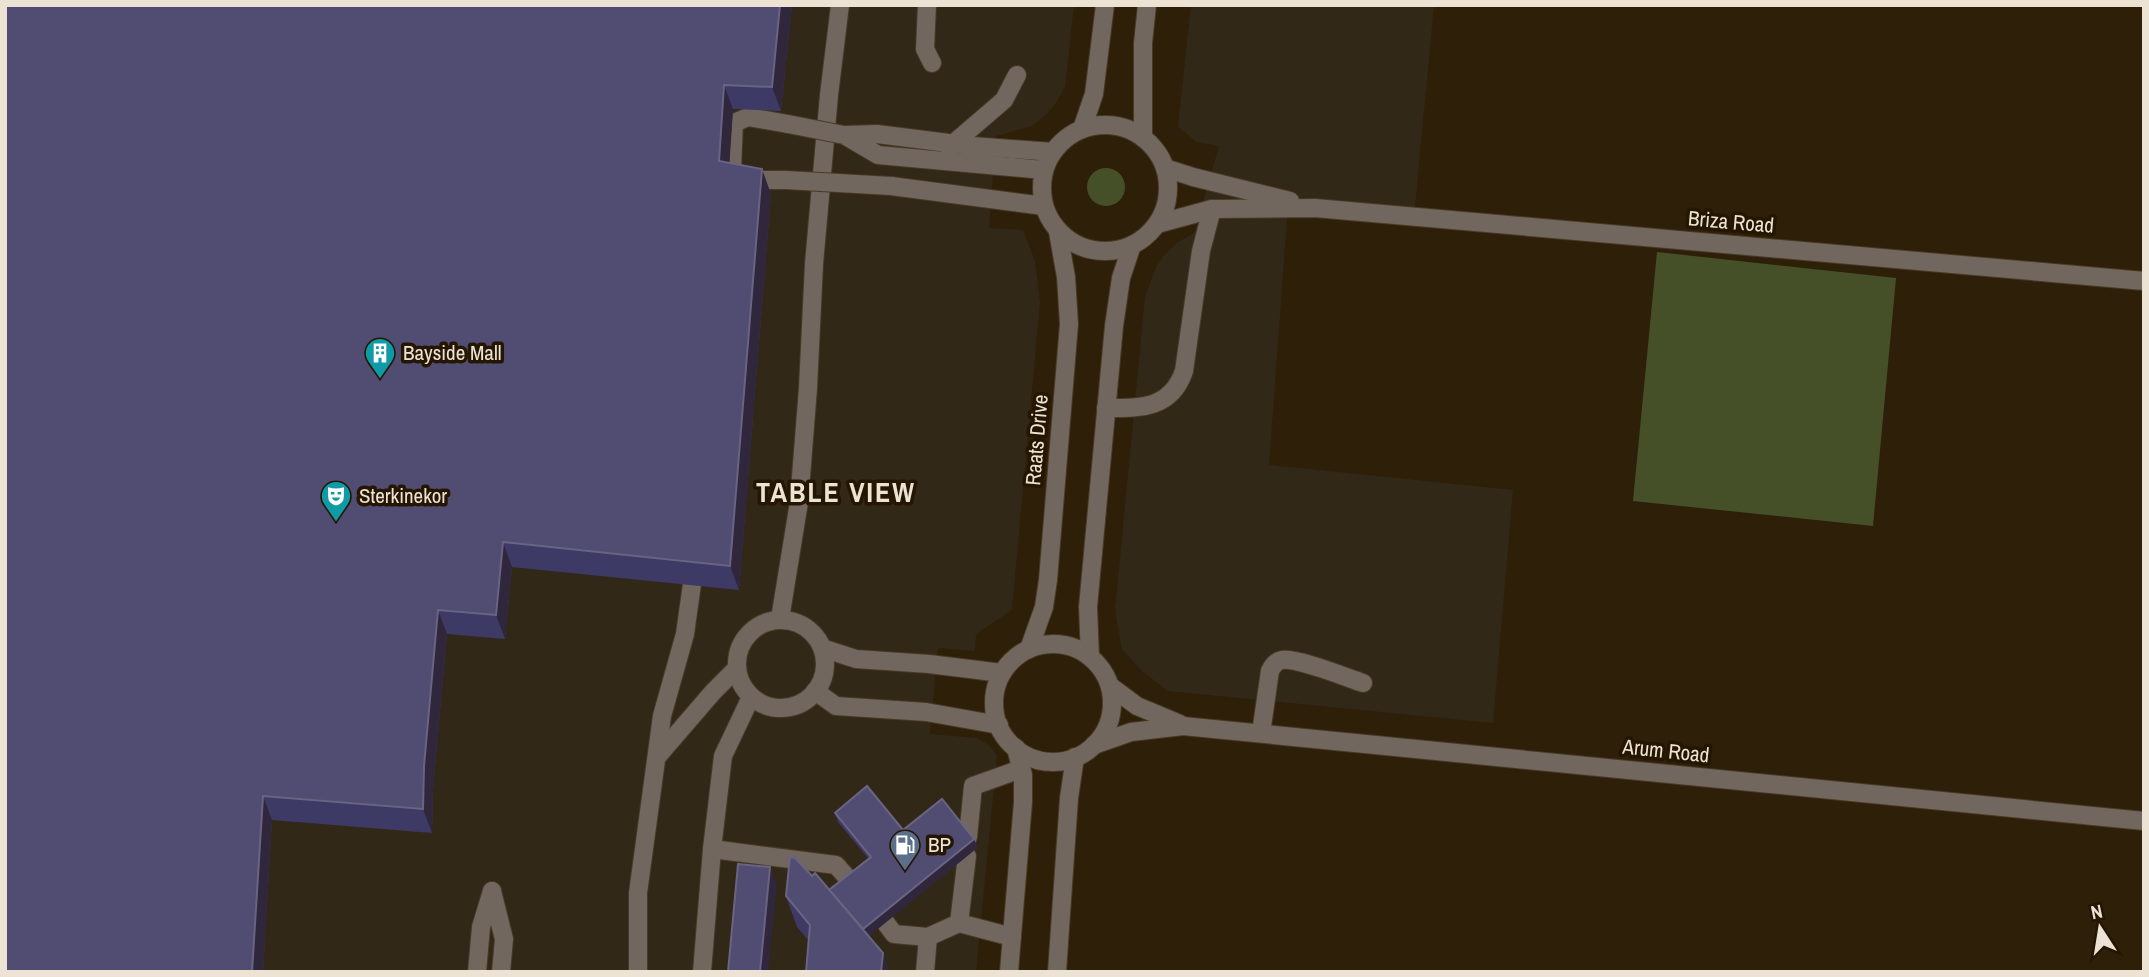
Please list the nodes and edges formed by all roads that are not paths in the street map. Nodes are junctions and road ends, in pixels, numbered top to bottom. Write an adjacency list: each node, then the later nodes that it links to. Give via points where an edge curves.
1 (840, 5): 24 (street, via 814,264 799,502)
2 (927, 5): 5 (street, via 925,49)
3 (1105, 5): 7 (street, via 1094,94)
4 (1147, 5): 9 (street)
5 (932, 63)
6 (1017, 75): 10 (street, via 1004,100)
7 (1083, 129): 9 (street, via 1119,127); 11 (street)
8 (844, 135): 10 (street); 12 (street, via 878,155); 15 (street, bridge, via 748,117 734,123 732,169 742,180 891,187)
9 (1143, 138): 13 (street)
10 (954, 143): 11 (street); 12 (street)
11 (1053, 152): 14 (street)
12 (944, 160): 14 (street)
13 (1165, 167): 16 (street, Briza Road); 18 (street, via 1168,196)
14 (1044, 170): 15 (street)
15 (1044, 206): 19 (street)
16 (1315, 208): 17 (street, Briza Road); 21 (street, Briza Road)
17 (1212, 209): 18 (street, Briza Road); 22 (street, via 1181,382 1164,400 1150,405)
18 (1157, 224): 20 (street)
19 (1058, 232): 20 (street, via 1070,242 1101,251); 26 (street, Raats Drive, via 1069,324 1048,580 1040,623)
20 (1132, 245): 22 (street, via 1121,278)
21 (2144, 281)
22 (1106, 408): 27 (street, via 1088,607)
23 (692, 584): 39 (street)
24 (780, 619): 25 (street, via 806,627); 28 (street, via 759,626 743,640)
25 (822, 648): 29 (street, via 856,659); 32 (street, via 823,678)
26 (1029, 649): 27 (street, via 1067,645); 29 (street)
27 (1090, 657): 31 (street)
28 (737, 668): 33 (street); 39 (street)
29 (1002, 673): 34 (street, via 995,694)
30 (1363, 683): 36 (street, via 1280,660 1270,671)
31 (1110, 686): 35 (street, Arum Road, via 1137,706); 37 (street, via 1111,718)
32 (815, 691): 33 (street, via 790,707 776,708); 34 (street, via 836,706 926,712)
33 (751, 697): 44 (street, via 723,756)
34 (999, 725): 38 (street)
35 (1183, 726): 36 (street, Arum Road); 37 (street, Arum Road, via 1131,732)
36 (1261, 733): 42 (street, Arum Road)
37 (1094, 745): 40 (street)
38 (1016, 748): 40 (street, via 1050,761); 41 (street)
39 (656, 757): 53 (street, via 638,893)
40 (1075, 757): 57 (street)
41 (1021, 769): 43 (street, via 973,786); 50 (street, via 1023,802)
42 (2144, 821)
43 (968, 837)
44 (712, 849): 46 (street, via 836,865); 54 (street)
45 (967, 856): 48 (street)
46 (852, 883)
47 (885, 922): 49 (street, via 894,934)
48 (959, 923): 49 (street); 50 (street)
49 (928, 937): 55 (street)
50 (1012, 937): 56 (street)
51 (477, 972): 52 (street, via 481,927 492,891 504,939)
52 (501, 972)
53 (638, 972)
54 (702, 972)
55 (925, 972)
56 (1009, 972)
57 (1058, 972)

